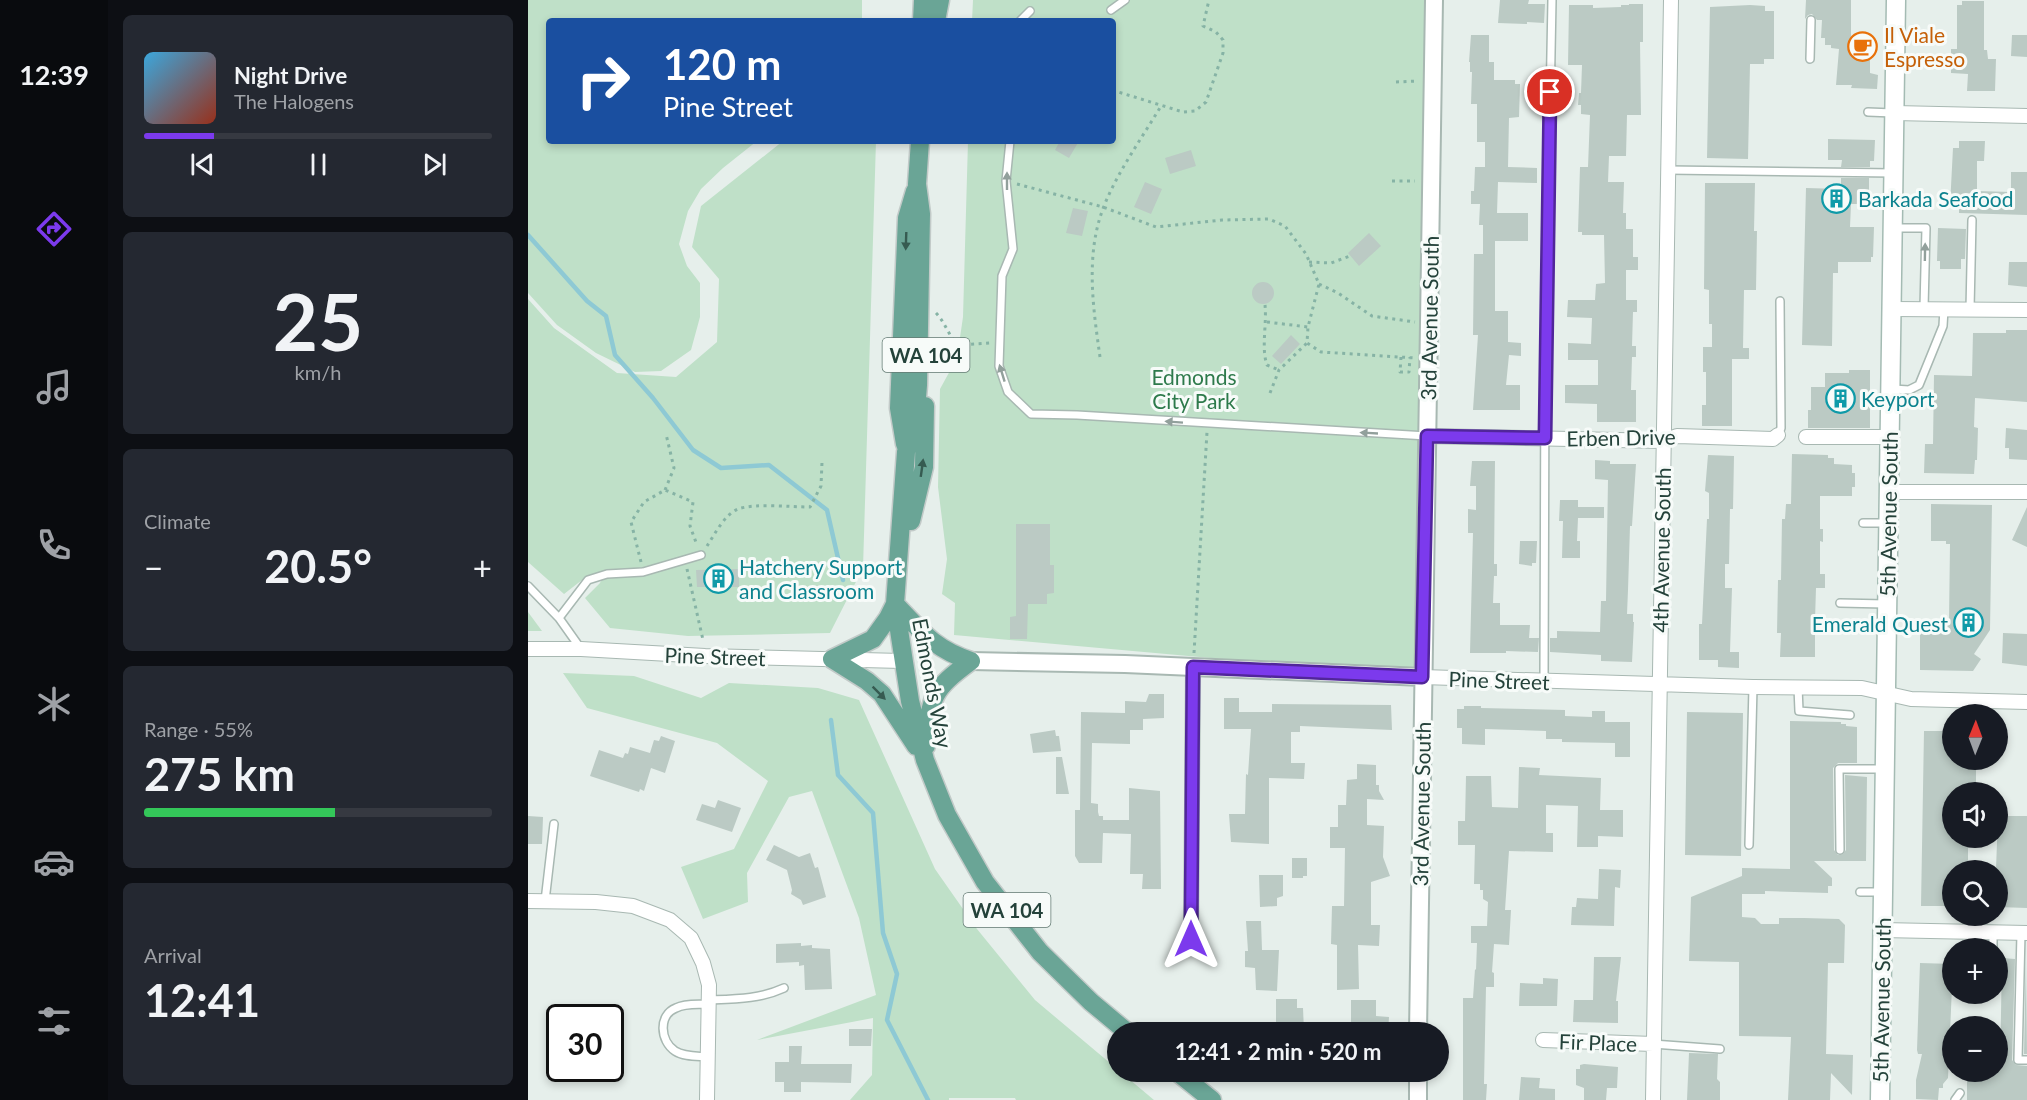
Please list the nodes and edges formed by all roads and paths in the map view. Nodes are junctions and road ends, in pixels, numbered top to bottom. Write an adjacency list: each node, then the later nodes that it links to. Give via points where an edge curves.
1 (923, 0): 12 (main road)
2 (934, 0): 13 (main road)
3 (940, 0): 14 (main road)
4 (1125, 0): 10 (lane)
5 (1209, 0): 21 (path, via 1203,26 1223,40 1223,53 1206,102 1195,111)
6 (1434, 0): 48 (street, 3rd Avenue South)
7 (1552, 0): 63 (lane)
8 (1671, 0): 28 (street, 4th Avenue South)
9 (1896, 0): 23 (main road, 5th Avenue South)
10 (1111, 10)
11 (1030, 11): 15 (lane)
12 (922, 18)
13 (935, 18)
14 (936, 18)
15 (1023, 18)
16 (1811, 20): 17 (lane)
17 (1810, 59)
18 (1417, 81): 19 (path)
19 (1396, 82)
20 (1116, 92): 21 (path)
21 (1161, 106): 33 (path)
22 (1868, 112): 23 (lane)
23 (1895, 113): 24 (street); 29 (main road, 5th Avenue South)
24 (2027, 116)
25 (920, 144): 73 (main road, Edmonds Way / WA 104, via 917,184 907,218 899,408 906,452)
26 (931, 144): 73 (main road, WA 104, one-way to 26, via 924,467)
27 (1010, 144): 30 (lane)
28 (1668, 170): 29 (lane); 64 (street, 4th Avenue South)
29 (1894, 173): 35 (main road, 5th Avenue South)
30 (1006, 181): 33 (path); 50 (lane, via 1013,249 1002,276)
31 (1392, 181): 32 (path)
32 (1415, 181)
33 (1103, 207): 37 (path, via 1156,227 1269,219 1285,226); 52 (path, via 1093,253 1092,302)
34 (1972, 220): 44 (lane)
35 (1893, 228): 41 (lane, one-way to 35, via 1926,228); 42 (main road, 5th Avenue South)
36 (1350, 256): 37 (path, via 1330,263)
37 (1309, 262): 38 (path)
38 (1319, 284): 48 (path, via 1372,316); 49 (path)
39 (1780, 301): 59 (lane)
40 (1265, 305): 47 (path)
41 (1924, 308): 42 (street); 43 (street)
42 (1892, 309): 55 (main road, 5th Avenue South)
43 (1944, 309): 44 (street); 55 (lane, via 1943,326 1919,385 1909,390)
44 (1970, 309): 45 (street)
45 (2027, 310)
46 (936, 313): 50 (path, via 957,345)
47 (1267, 322): 49 (path); 54 (path, via 1263,355 1267,365)
48 (1429, 323): 60 (street, 3rd Avenue South)
49 (1308, 327): 51 (path)
50 (1001, 341): 57 (lane, one-way to 50, via 1031,414 1008,392 999,366)
51 (1306, 344): 53 (path, via 1321,352); 54 (path)
52 (1100, 357)
53 (1401, 357): 53 (path, via 1410,357 1409,372 1400,372)
54 (1279, 370): 56 (path)
55 (1890, 389): 62 (main road, 5th Avenue South)
56 (1270, 393)
57 (1207, 424): 60 (lane, one-way to 57); 86 (path)
58 (666, 434): 66 (path, via 674,468)
59 (1778, 435): 64 (street, Erben Drive, via 1773,439 1677,436)
60 (1427, 436): 63 (street, Erben Drive); 87 (street, 3rd Avenue South)
61 (1806, 437): 62 (street)
62 (1889, 437): 67 (main road, 5th Avenue South)
63 (1545, 438): 64 (street, Erben Drive); 88 (lane)
64 (1663, 441): 89 (street, 4th Avenue South)
65 (822, 462): 71 (path, via 821,486 810,507 737,510 721,525)
66 (665, 490): 71 (path, via 693,502 690,526); 74 (path, via 644,502 631,522)
67 (1889, 492): 68 (street); 70 (main road, 5th Avenue South)
68 (2027, 492)
69 (1863, 523): 70 (lane)
70 (1888, 524): 78 (main road, 5th Avenue South)
71 (701, 555): 72 (lane)
72 (685, 559): 74 (lane); 80 (path)
73 (900, 566): 77 (main road, Edmonds Way / WA 104)
74 (643, 572): 79 (lane, via 607,574 588,580)
75 (528, 586): 79 (lane)
76 (1840, 603): 78 (lane)
77 (896, 604): 83 (main road, via 873,639); 84 (main road, Edmonds Way / WA 104); 85 (main road, via 934,644)
78 (1887, 604): 92 (main road, 5th Avenue South)
79 (559, 618): 82 (lane)
80 (703, 640)
81 (528, 649): 82 (street, Pine Street)
82 (581, 649): 83 (street, Pine Street)
83 (832, 659): 84 (street, Pine Street); 95 (main road, one-way to 95, via 882,694)
84 (902, 661): 95 (main road, Edmonds Way / WA 104)
85 (971, 661): 86 (street, Pine Street); 95 (main road, via 939,688 930,707)
86 (1193, 667): 87 (street, Pine Street); 108 (street)
87 (1422, 677): 88 (street, Pine Street); 112 (street, 3rd Avenue South)
88 (1544, 681): 89 (street, Pine Street)
89 (1659, 684): 90 (street, Pine Street); 114 (street, 4th Avenue South)
90 (1754, 687): 91 (street, Pine Street); 98 (lane)
91 (1798, 687): 92 (street, Pine Street, via 1862,688); 94 (lane, via 1798,711)
92 (1885, 693): 93 (street, Pine Street, via 1911,699); 96 (main road, 5th Avenue South)
93 (2027, 702)
94 (1850, 715)
95 (925, 760): 111 (main road, Edmonds Way / WA 104, via 947,815 984,882 1040,952)
96 (1884, 769): 99 (lane, via 1839,769); 101 (main road, 5th Avenue South)
97 (554, 824): 103 (lane)
98 (1749, 845)
99 (1840, 849)
100 (1860, 892): 101 (lane)
101 (1883, 892): 104 (main road, 5th Avenue South)
102 (528, 901): 103 (street)
103 (545, 901): 110 (street, via 633,906 670,920 691,938 699,953 709,985)
104 (1882, 930): 105 (street); 125 (main road, 5th Avenue South)
105 (1993, 932): 106 (street); 107 (lane)
106 (2024, 933): 117 (lane, via 2018,1060)
107 (1993, 938)
108 (1191, 939)
109 (784, 988): 110 (lane, via 746,999)
110 (709, 1002): 116 (street); 116 (lane, via 674,1008 663,1025 663,1036 675,1051)
111 (1115, 1022)
112 (1418, 1022)
113 (1544, 1040): 114 (street, Fir Place)
114 (1653, 1044): 115 (lane); 124 (street, 4th Avenue South)
115 (1720, 1049)
116 (708, 1057): 121 (street)
117 (2027, 1060)
118 (1190, 1082): 122 (main road)
119 (1418, 1082): 123 (street)
120 (1960, 1093): 126 (lane)
121 (707, 1100)
122 (1212, 1100)
123 (1418, 1100)
124 (1653, 1100)
125 (1880, 1100)
126 (1955, 1100)

